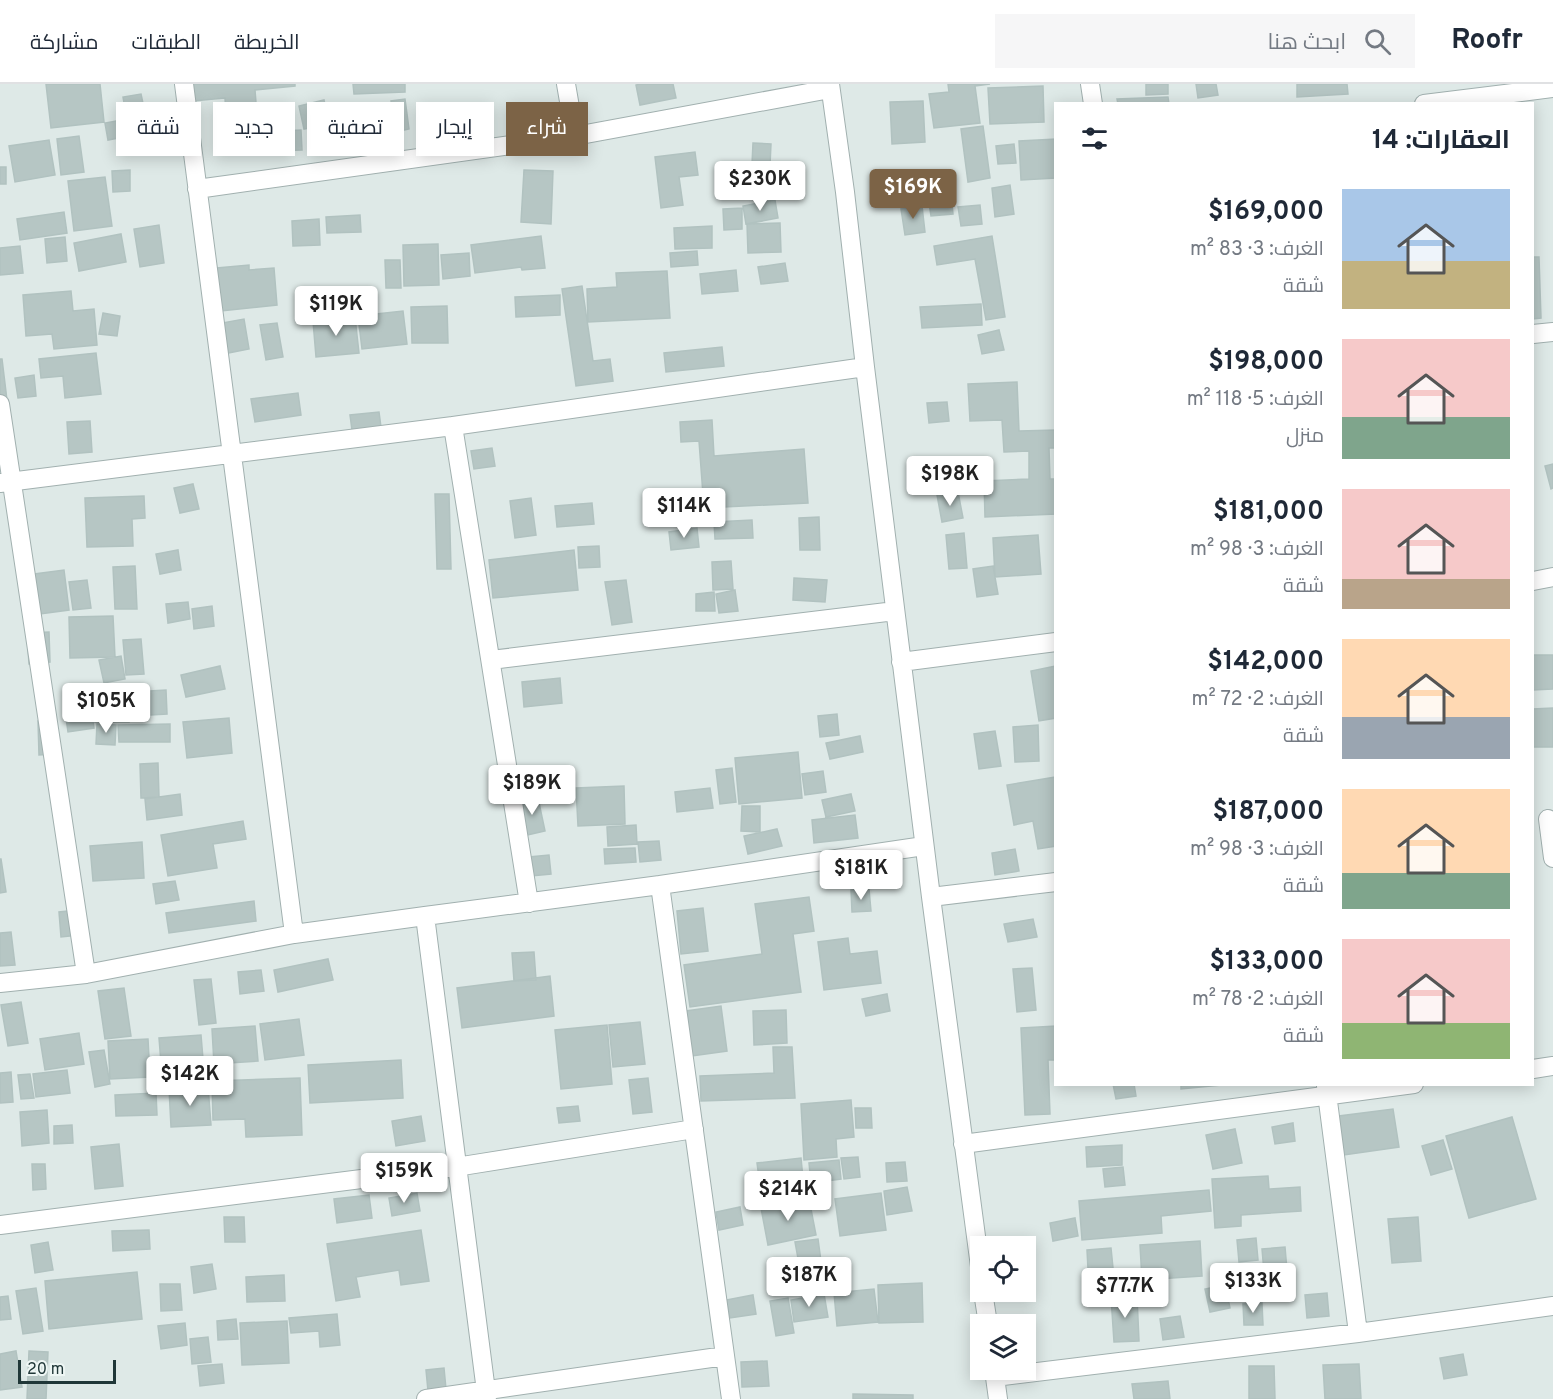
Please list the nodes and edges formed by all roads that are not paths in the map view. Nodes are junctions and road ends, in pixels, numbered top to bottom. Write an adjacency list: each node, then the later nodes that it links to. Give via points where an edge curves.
1 (184, 84): 11 (street)
2 (566, 84): 6 (street)
3 (1090, 84): 7 (street)
4 (830, 86): 9 (street); 14 (street)
5 (1553, 88): 8 (street)
6 (569, 102)
7 (1093, 102)
8 (1445, 102)
9 (588, 133)
10 (506, 146): 11 (street)
11 (197, 189): 17 (street)
12 (1553, 332): 13 (street)
13 (1534, 334)
14 (865, 367): 16 (street); 21 (street)
15 (0, 404): 18 (street)
16 (453, 426): 17 (street); 23 (street)
17 (232, 455): 18 (street); 33 (street)
18 (6, 482): 34 (street)
19 (1553, 577): 20 (street)
20 (1534, 580)
21 (895, 611): 23 (street); 24 (street)
22 (1054, 642): 24 (street)
23 (491, 660): 31 (street)
24 (902, 662): 26 (street)
25 (1545, 819): 27 (street)
26 (924, 846): 29 (street); 30 (street)
27 (1553, 858)
28 (1054, 882): 30 (street)
29 (660, 885): 31 (street); 40 (street)
30 (930, 897): 41 (street)
31 (529, 903): 32 (street)
32 (424, 916): 33 (street); 42 (street)
33 (294, 934): 34 (street)
34 (86, 974): 35 (street)
35 (0, 983)
36 (1553, 1066): 37 (street)
37 (1534, 1069)
38 (1385, 1086): 39 (street)
39 (1327, 1090): 41 (street); 46 (street)
40 (694, 1129): 42 (street); 47 (street)
41 (963, 1144): 44 (street)
42 (456, 1167): 43 (street); 50 (street)
43 (0, 1225)
44 (976, 1236)
45 (1553, 1306): 46 (street)
46 (1358, 1334): 48 (street)
47 (725, 1356): 50 (street); 52 (street)
48 (1036, 1369)
49 (996, 1380): 53 (street)
50 (486, 1395): 51 (street)
51 (426, 1399)
52 (731, 1399)
53 (998, 1399)

